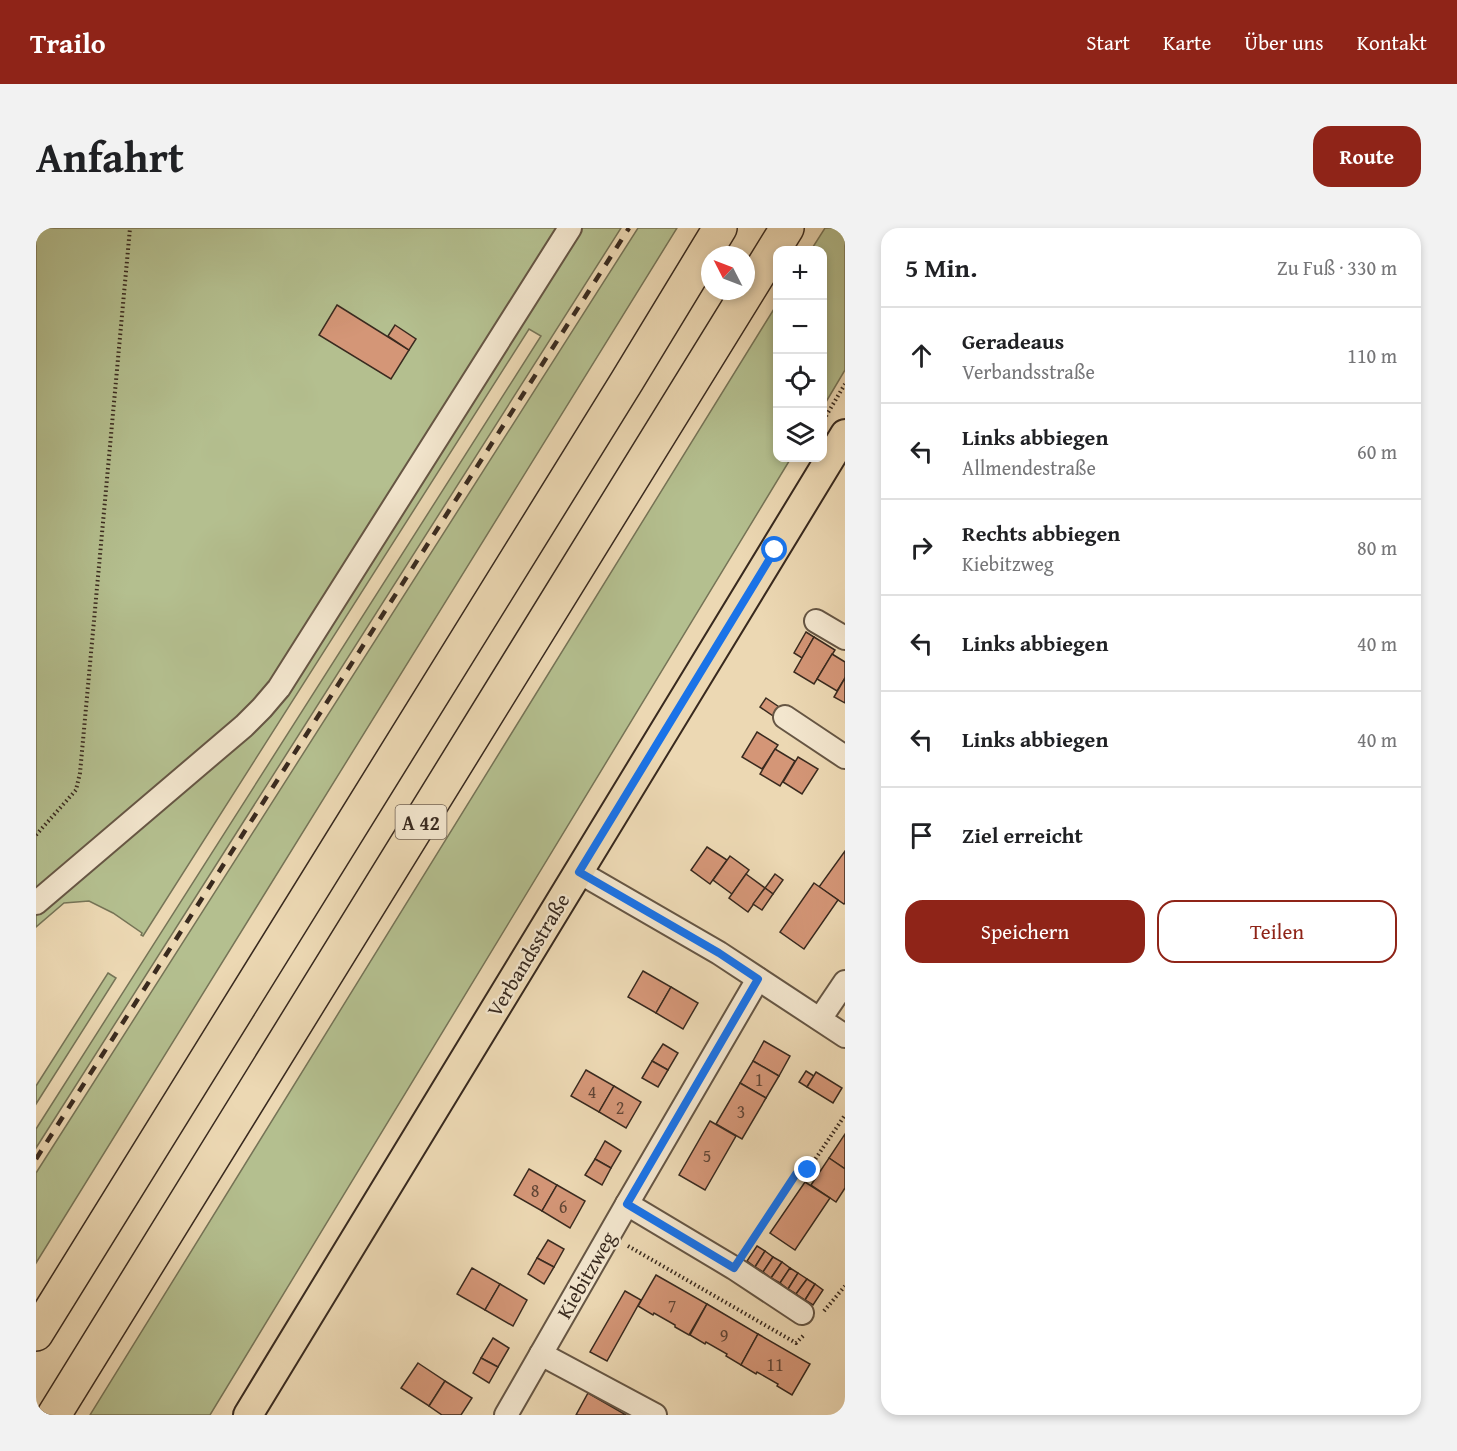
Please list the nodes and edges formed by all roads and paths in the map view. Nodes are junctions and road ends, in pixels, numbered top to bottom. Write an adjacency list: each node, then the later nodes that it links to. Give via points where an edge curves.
1 (130, 228): 12 (path, via 80,773 76,790)
2 (570, 228): 14 (street, via 279,688 244,726)
3 (720, 228): 23 (highway, A 42)
4 (787, 228): 25 (highway, A 42)
5 (845, 384): 6 (path)
6 (827, 414)
7 (845, 434): 13 (main road, Verbandsstraße)
8 (816, 621): 9 (street)
9 (845, 638)
10 (785, 717): 11 (street)
11 (845, 757)
12 (36, 835)
13 (579, 872): 15 (street); 26 (main road, Verbandsstraße)
14 (36, 903)
15 (758, 979): 17 (street); 20 (street, Kiebitzweg)
16 (845, 982): 17 (street)
17 (820, 1019): 18 (street)
18 (845, 1036)
19 (845, 1115): 21 (path, via 808,1170 796,1174)
20 (627, 1204): 21 (street); 24 (street, Kiebitzweg)
21 (734, 1268): 22 (street)
22 (802, 1313)
23 (36, 1334)
24 (541, 1354): 27 (street, Kiebitzweg); 28 (street)
25 (54, 1415)
26 (248, 1415)
27 (506, 1415)
28 (656, 1415)

